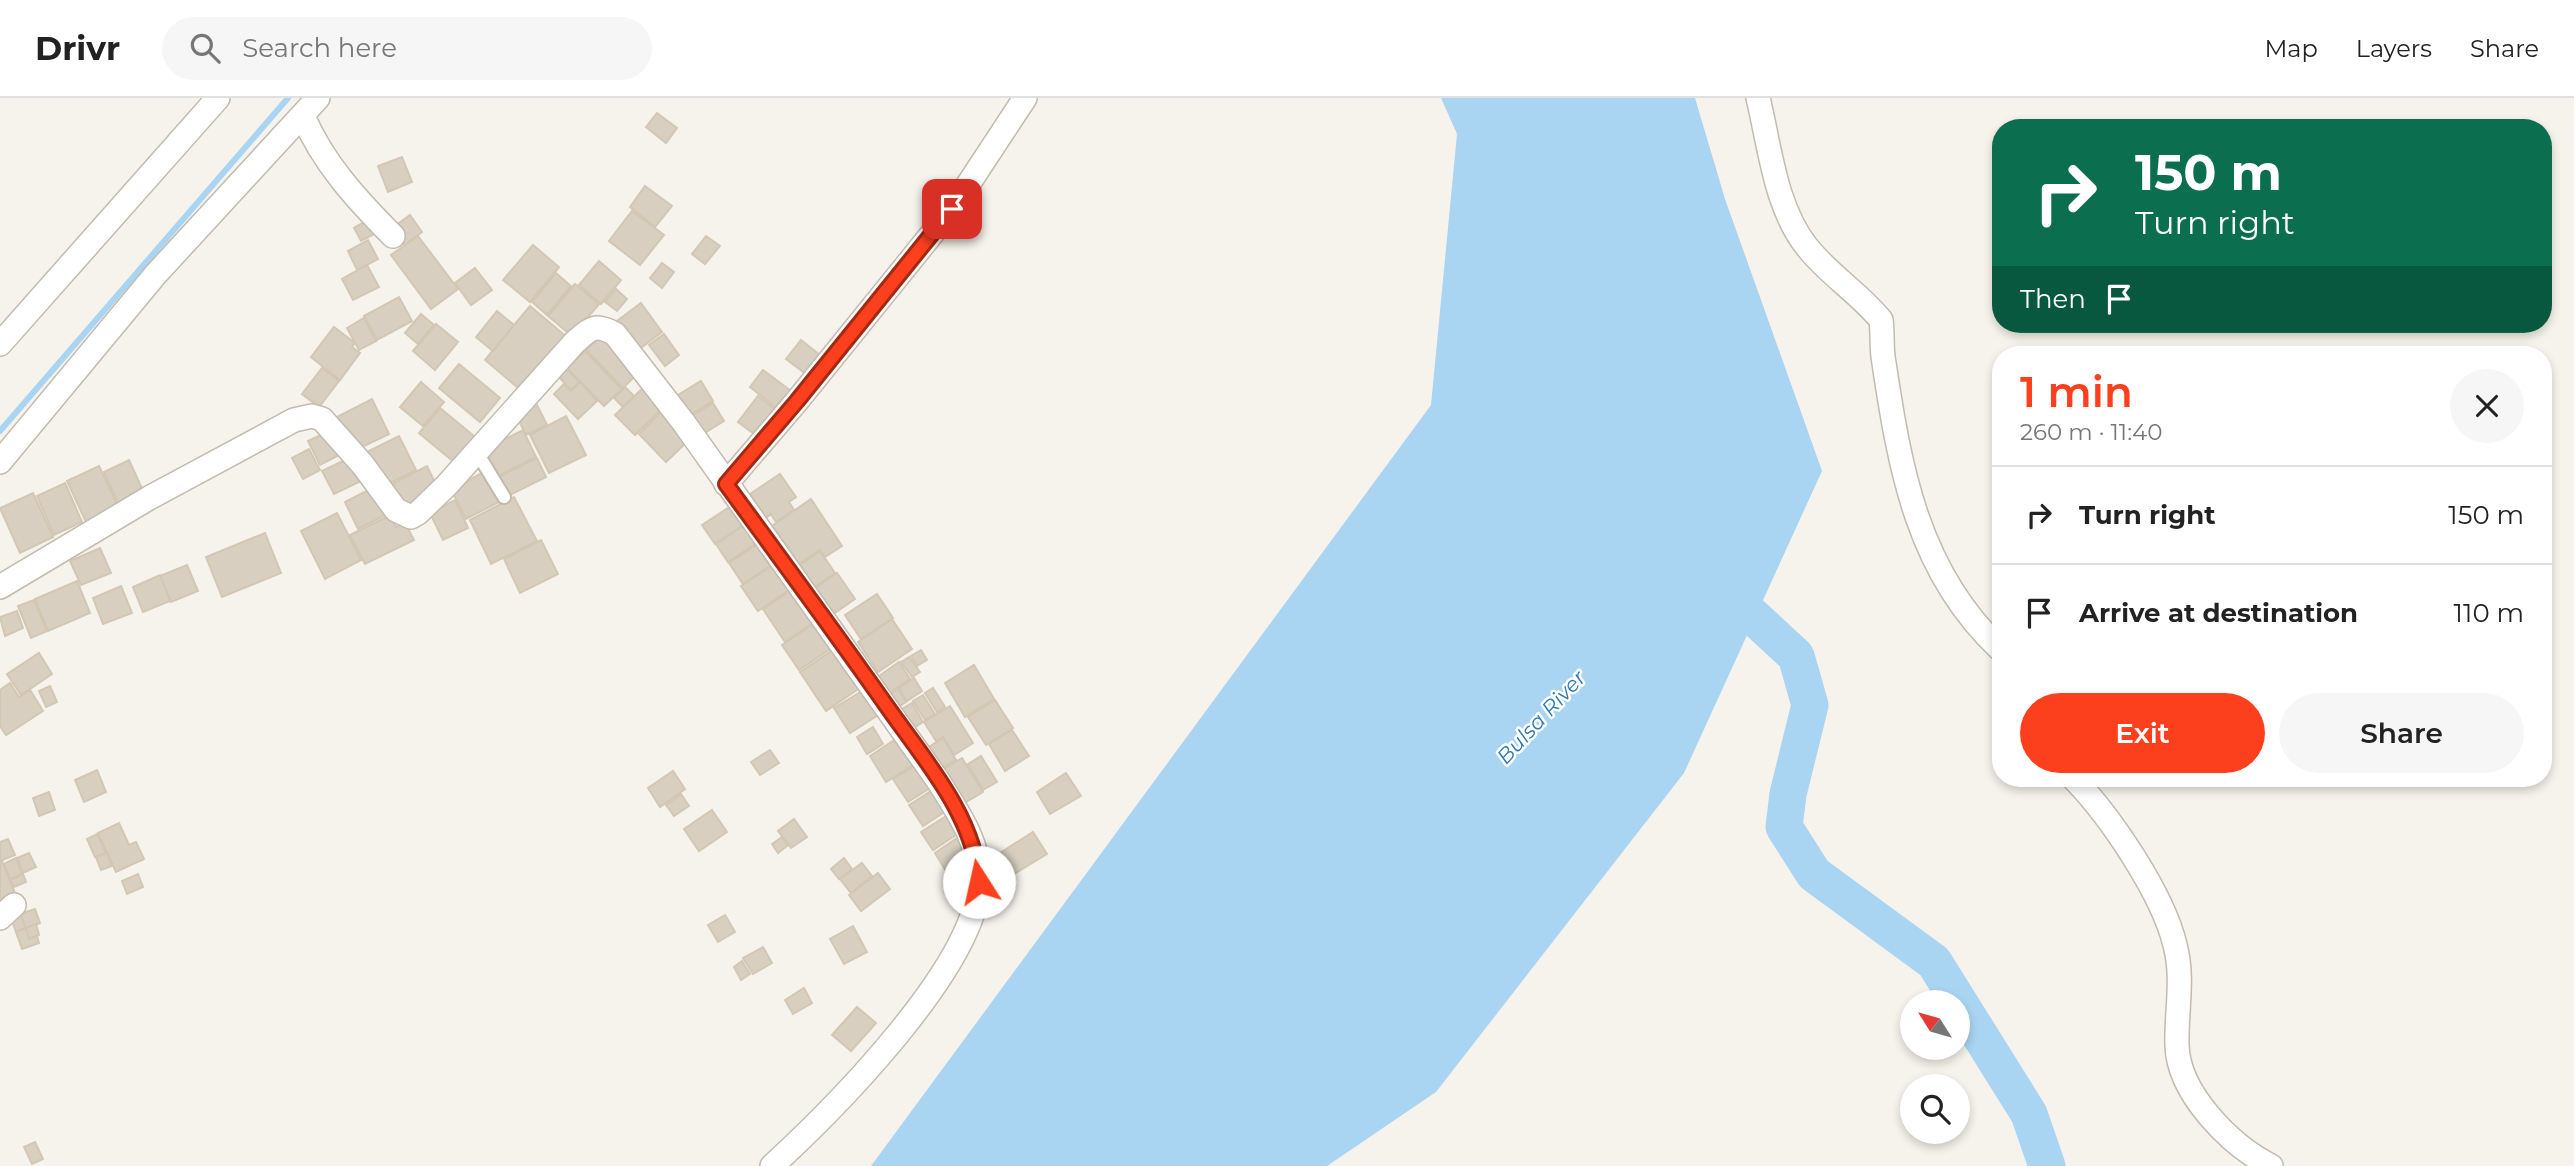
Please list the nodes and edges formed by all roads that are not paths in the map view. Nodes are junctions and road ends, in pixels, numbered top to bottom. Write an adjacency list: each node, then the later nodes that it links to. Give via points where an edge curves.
1 (218, 98): 7 (street)
2 (318, 98): 5 (street)
3 (1025, 98): 10 (street, via 952,209)
4 (1758, 98): 13 (street, via 1793,227 1808,249 1881,320 1883,360 1913,510 1964,612)
5 (303, 116): 6 (street, via 330,165); 9 (street, via 156,274)
6 (393, 236)
7 (0, 344)
8 (475, 451): 10 (street, via 575,342 591,329 603,328 615,334); 11 (lane); 12 (street, via 418,513 404,516 322,419 294,420)
9 (0, 461)
10 (726, 484): 15 (street, via 937,779 971,840 979,871 970,920 908,1021 842,1097)
11 (504, 497)
12 (0, 586)
13 (1992, 641)
14 (2082, 787): 16 (street, via 2099,804 2170,923 2180,964 2177,1047 2181,1074 2195,1098 2240,1148)
15 (772, 1166)
16 (2270, 1166)

